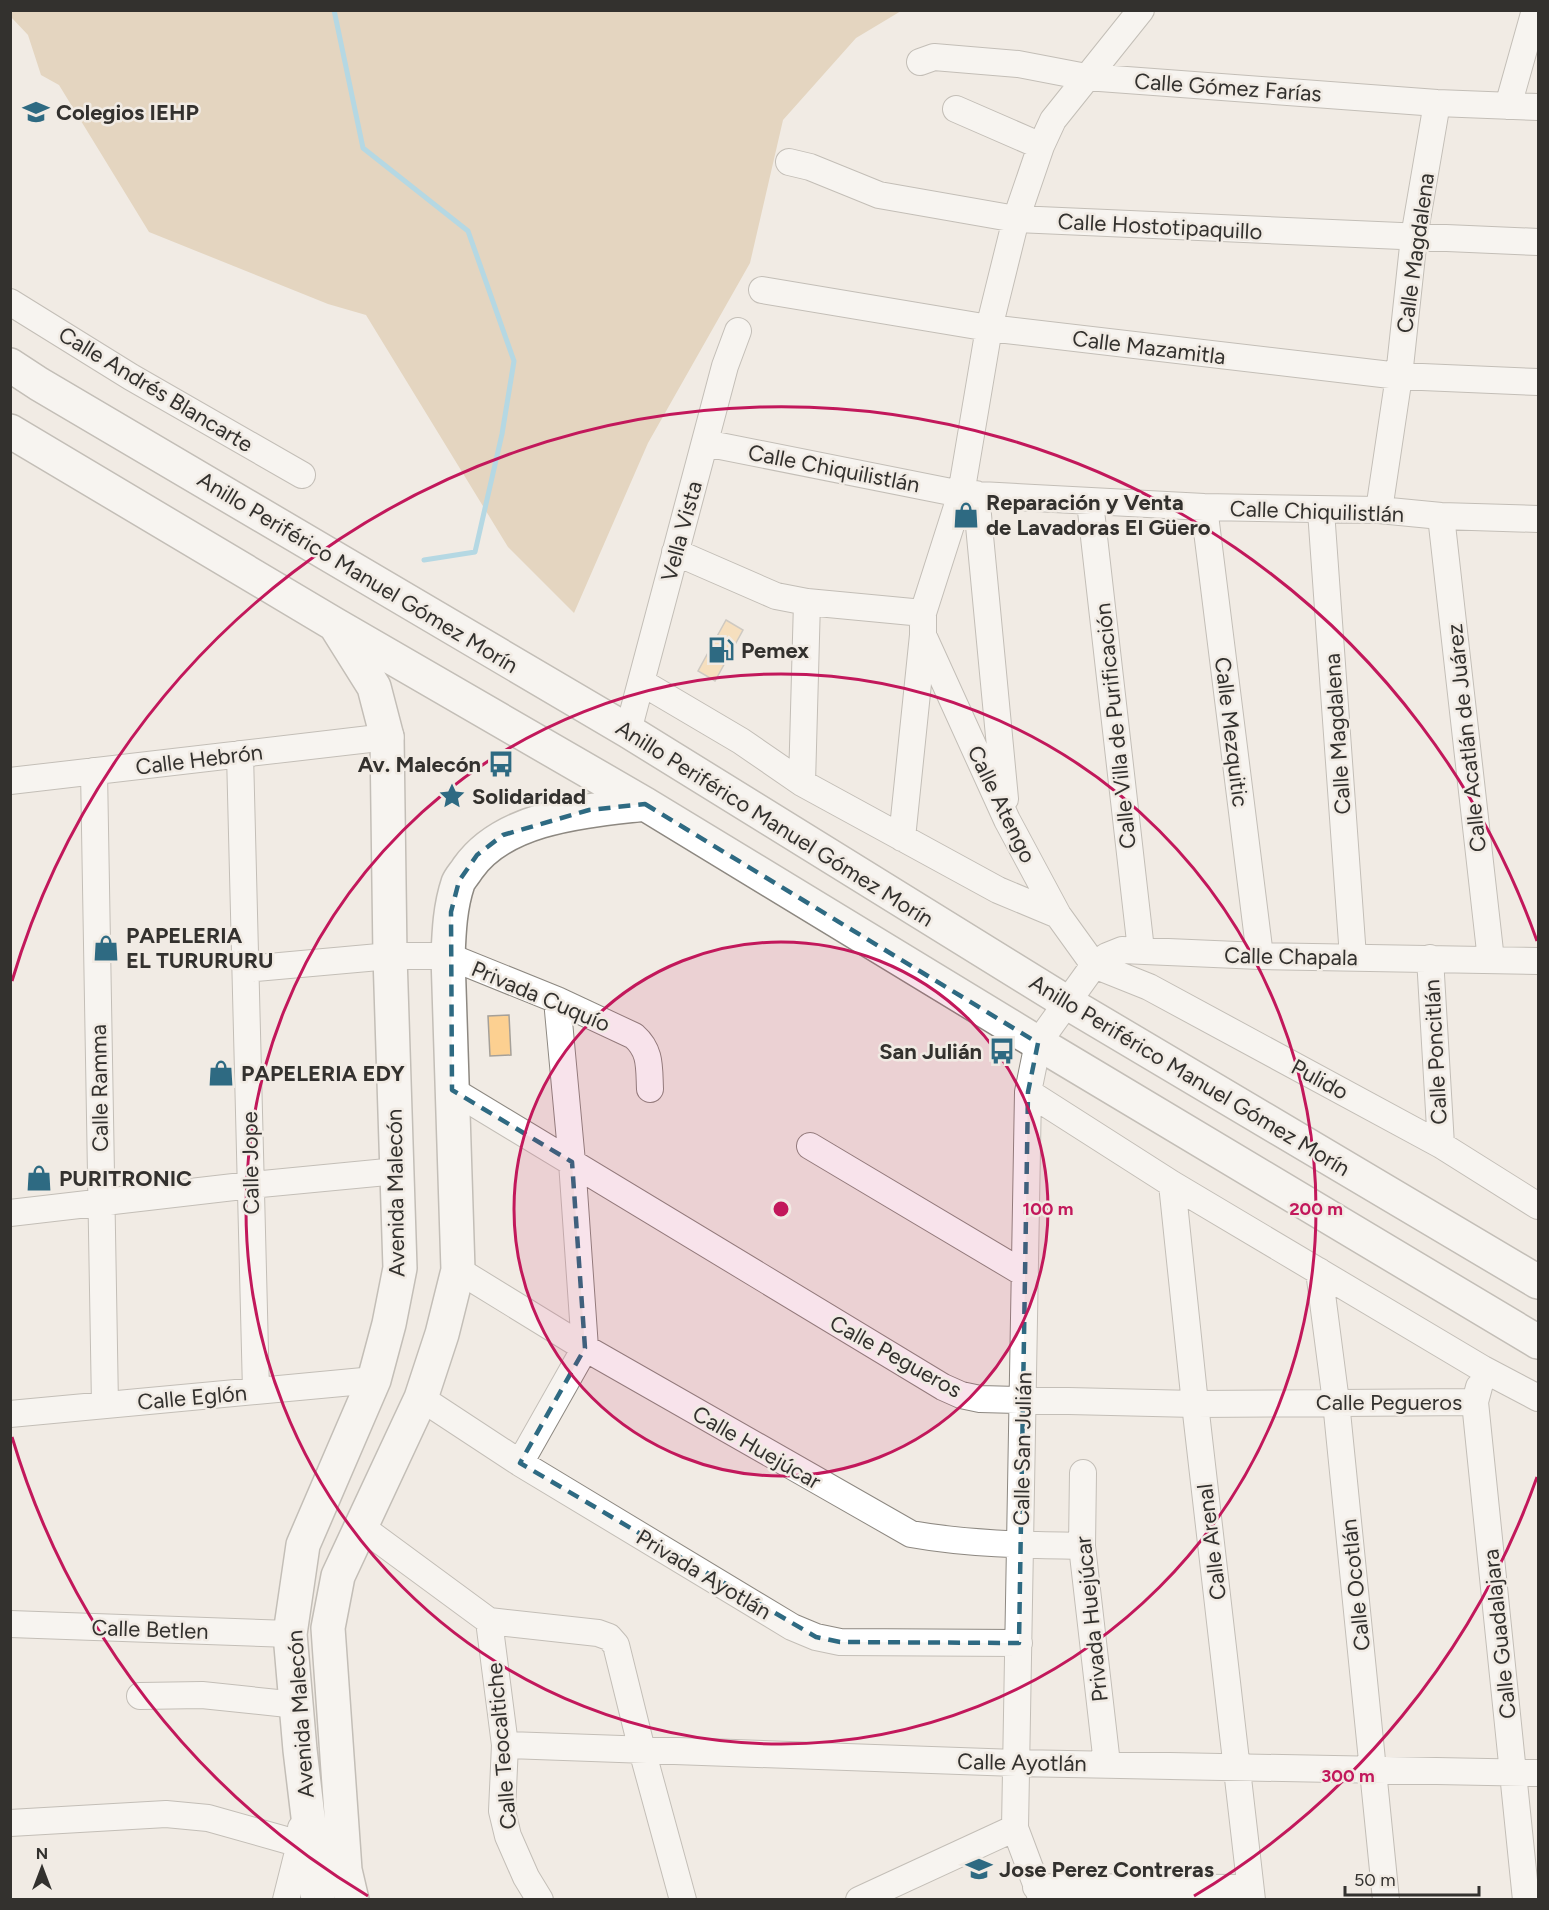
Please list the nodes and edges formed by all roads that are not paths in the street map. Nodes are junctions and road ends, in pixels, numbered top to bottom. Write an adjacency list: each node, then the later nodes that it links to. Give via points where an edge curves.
1 (1141, 10): 4 (street)
2 (1535, 10): 6 (street)
3 (920, 62): 4 (street, Calle Gómez Farías, via 934,57 1018,64)
4 (1086, 77): 5 (street, Calle Gómez Farías); 9 (street, via 1053,120)
5 (1437, 103): 6 (street, Calle Gómez Farías); 12 (street, Calle Magdalena)
6 (1508, 106): 7 (street, Calle Gómez Farías)
7 (1539, 107)
8 (956, 109): 9 (street)
9 (1041, 147): 11 (street)
10 (789, 162): 11 (street, Calle Hostotipaquillo, via 879,195)
11 (1016, 219): 12 (street, Calle Hostotipaquillo); 16 (street)
12 (1414, 237): 13 (street, Calle Hostotipaquillo); 19 (street, Calle Magdalena)
13 (1539, 242)
14 (762, 290): 16 (street, Calle Mazamitla)
15 (10, 302): 23 (street, Calle Andrés Blancarte)
16 (989, 328): 19 (street, Calle Mazamitla); 24 (street)
17 (738, 331): 22 (street, Vella Vista)
18 (10, 365): 36 (main road, Anillo Periférico Manuel Gómez Morín)
19 (1399, 376): 20 (street, Calle Mazamitla); 27 (street, Calle Magdalena)
20 (1539, 382)
21 (10, 431): 33 (main road)
22 (705, 443): 24 (street, Calle Chiquilistlán); 31 (street, Vella Vista)
23 (302, 475)
24 (968, 494): 25 (street, Calle Chiquilistlán); 34 (street); 43 (street)
25 (1090, 502): 26 (street, Calle Chiquilistlán); 46 (street, Calle Villa de Purificación)
26 (1204, 507): 28 (street, Calle Chiquilistlán); 49 (street, Calle Mezquitic)
27 (1379, 510): 28 (street, Calle Chiquilistlán); 29 (street, Calle Chiquilistlán)
28 (1321, 511): 50 (street, Calle Magdalena)
29 (1442, 516): 30 (street, Calle Chiquilistlán); 52 (street, Calle Acatlán de Juárez)
30 (1539, 519)
31 (675, 552): 32 (street, via 776,596); 35 (street, Vella Vista)
32 (807, 603): 34 (street); 41 (street)
33 (334, 624): 37 (main road, Avenida Malecón, via 374,687); 42 (main road)
34 (923, 624): 43 (street, Calle Atengo); 44 (street)
35 (641, 682): 36 (street, Vella Vista); 41 (street, via 741,741)
36 (628, 731): 57 (main road, Anillo Periférico Manuel Gómez Morín)
37 (387, 737): 38 (street, Calle Hebrón); 47 (main road, Avenida Malecón)
38 (240, 754): 39 (street, Calle Hebrón); 55 (street, Calle Jope)
39 (94, 771): 40 (street, Calle Hebrón); 68 (street, Calle Ramma)
40 (10, 781)
41 (802, 783): 44 (street)
42 (645, 804): 48 (main road, Avenida Malecón, via 589,810 534,823 503,835 477,855 459,881 451,912); 58 (main road)
43 (1007, 820): 45 (street, Calle Atengo)
44 (902, 838): 45 (street, via 998,890)
45 (1058, 915): 54 (street, Calle Atengo)
46 (1141, 950): 49 (street, Calle Chapala); 54 (street, Calle Chapala, via 1122,950)
47 (390, 956): 48 (street, Privada Cuquío); 55 (street, Privada Cuquío); 65 (main road, Avenida Malecón)
48 (448, 956): 56 (street, Privada Cuquío); 60 (main road, Avenida Malecón)
49 (1260, 956): 50 (street, Calle Chapala)
50 (1353, 957): 51 (street, Calle Chapala)
51 (1430, 958): 52 (street, Calle Chapala); 62 (street, Calle Poncitlán)
52 (1491, 960): 53 (street, Calle Chapala)
53 (1539, 961)
54 (1094, 965): 57 (street, Calle Chapala); 62 (street, Pulido, via 1149,987)
55 (246, 969): 67 (street, Calle Jope)
56 (557, 1000): 59 (street, Privada Cuquío, via 644,1044); 64 (street)
57 (1066, 1002): 58 (street, Calle San Julián); 74 (main road, Anillo Periférico Manuel Gómez Morín)
58 (1038, 1043): 61 (street, Calle San Julián); 75 (main road)
59 (650, 1089)
60 (452, 1090): 64 (street, Calle Pegueros); 71 (main road, Avenida Malecón)
61 (1028, 1092): 66 (street); 73 (street, Calle San Julián)
62 (1441, 1145): 69 (street, Pulido)
63 (810, 1146): 73 (street)
64 (572, 1162): 76 (street); 82 (street, Calle Pegueros, via 943,1387 980,1399)
65 (397, 1171): 67 (street); 78 (main road, Avenida Malecón, via 400,1268)
66 (1172, 1184): 72 (street); 85 (street, Calle Arenal)
67 (251, 1185): 68 (street); 79 (street, Calle Jope)
68 (102, 1202): 70 (street); 86 (street, Calle Ramma)
69 (1539, 1206)
70 (10, 1213)
71 (458, 1270): 76 (street, Calle Huejúcar); 80 (main road, Avenida Malecón)
72 (1319, 1271): 77 (street); 83 (street, Calle Ocotlán)
73 (1025, 1274): 82 (street, Calle San Julián)
74 (1539, 1282)
75 (1539, 1342)
76 (585, 1347): 88 (street); 91 (street, Calle Huejúcar, via 911,1534)
77 (1483, 1369): 81 (street); 84 (street, Calle Guadalajara)
78 (374, 1380): 79 (street, Calle Eglón); 95 (main road, Avenida Malecón, via 303,1545)
79 (256, 1391): 86 (street, Calle Eglón)
80 (421, 1398): 88 (street, Privada Ayotlán); 90 (main road, Avenida Malecón)
81 (1539, 1398)
82 (1023, 1399): 85 (street, Calle Pegueros); 91 (street, Calle San Julián)
83 (1336, 1402): 84 (street, Calle Pegueros); 85 (street, Calle Pegueros); 105 (street, Calle Ocotlán)
84 (1475, 1402): 107 (street, Calle Guadalajara)
85 (1195, 1404): 104 (street, Calle Arenal)
86 (105, 1405): 87 (street, Calle Eglón)
87 (10, 1414)
88 (520, 1463): 96 (street, Privada Ayotlán, via 792,1627 816,1637 840,1642)
89 (1083, 1473): 92 (street, Privada Huejúcar)
90 (360, 1526): 93 (street); 115 (main road, Avenida Malecón, via 338,1576 328,1628 345,1870)
91 (1021, 1544): 92 (street, Calle Huejúcar); 96 (street, Calle San Julián)
92 (1082, 1546): 103 (street, Privada Huejúcar)
93 (489, 1621): 99 (street, Calle Teocaltiche); 101 (street, via 609,1636 616,1645)
94 (10, 1624): 95 (street, Calle Betlen)
95 (290, 1634): 98 (main road, Avenida Malecón)
96 (1019, 1643): 102 (street, Calle San Julián)
97 (140, 1696): 98 (street, via 202,1695)
98 (297, 1705): 100 (main road, Avenida Malecón)
99 (505, 1746): 101 (street, Calle Ayotlán); 116 (street, Calle Teocaltiche, via 502,1811 508,1836)
100 (300, 1750): 110 (street); 114 (main road, Avenida Malecón)
101 (642, 1750): 102 (street, Calle Ayotlán); 117 (street)
102 (1016, 1763): 103 (street, Calle Ayotlán); 109 (street, Calle San Julián)
103 (1107, 1764): 104 (street, Calle Ayotlán)
104 (1237, 1767): 105 (street, Calle Ayotlán); 112 (street, Calle Arenal)
105 (1374, 1769): 107 (street, Calle Ayotlán); 119 (street, Calle Ocotlán)
106 (1539, 1773): 107 (street, Calle Ayotlán)
107 (1513, 1774): 120 (street, Calle Guadalajara)
108 (10, 1823): 110 (street, via 166,1814 208,1818)
109 (1015, 1827): 111 (street, Calle San Julián); 118 (street)
110 (300, 1844): 113 (street)
111 (1039, 1893): 112 (street)
112 (1251, 1894)
113 (286, 1899)
114 (318, 1899)
115 (352, 1899)
116 (540, 1899)
117 (683, 1899)
118 (859, 1899)
119 (1386, 1899)
120 (1526, 1899)

